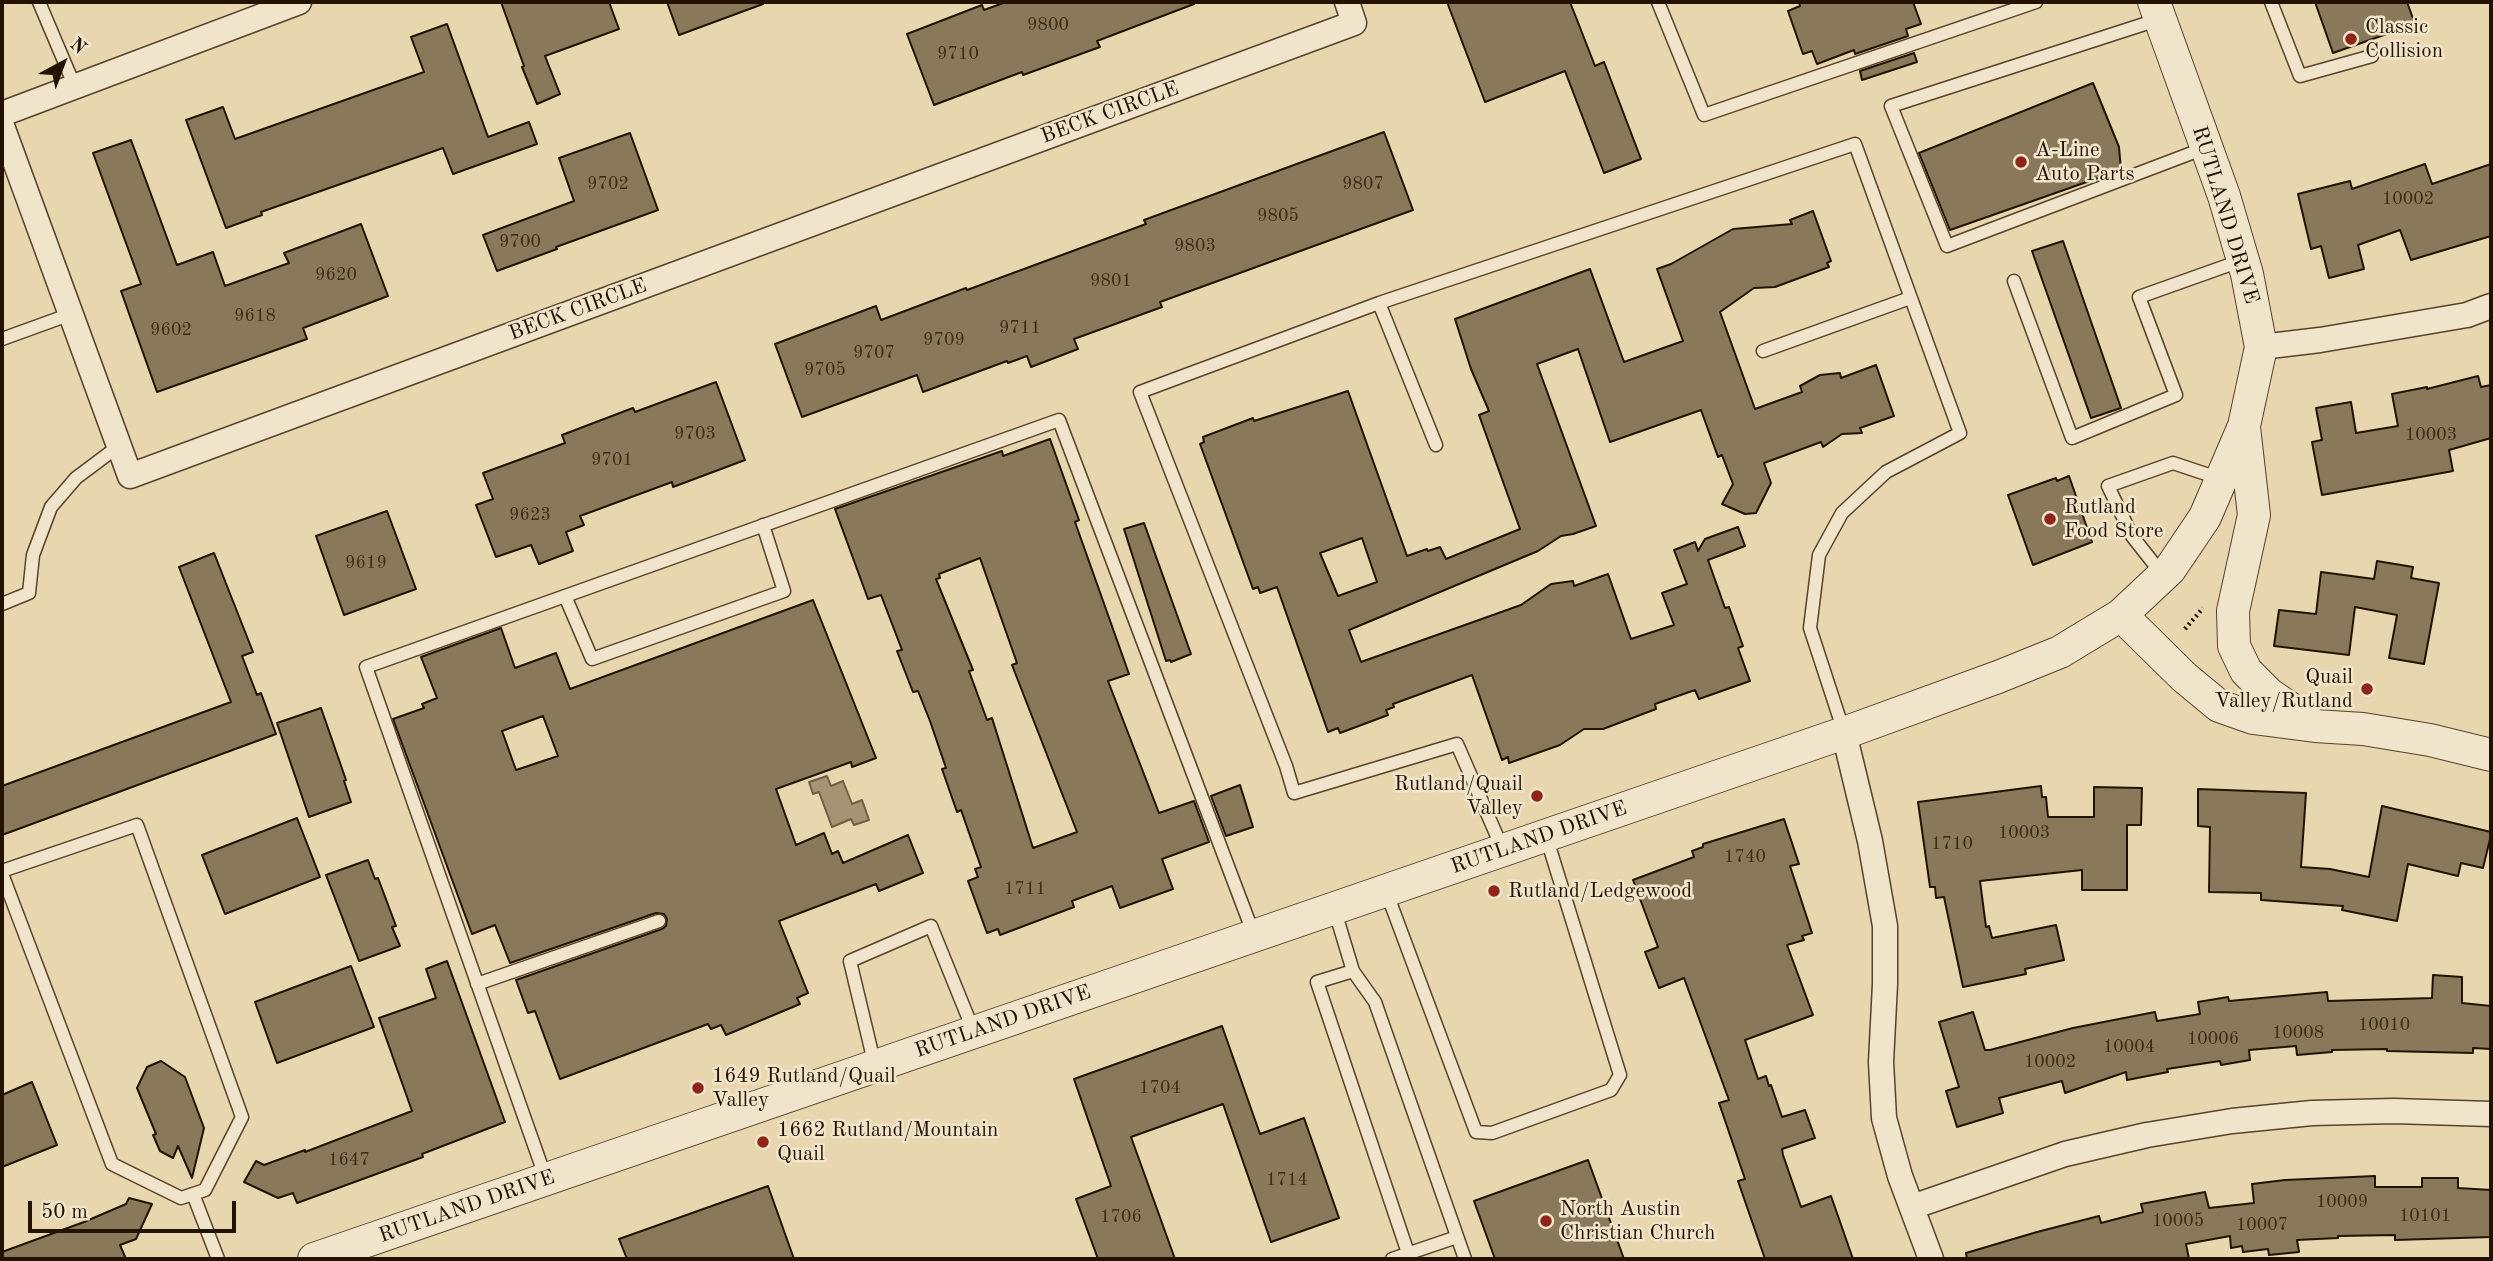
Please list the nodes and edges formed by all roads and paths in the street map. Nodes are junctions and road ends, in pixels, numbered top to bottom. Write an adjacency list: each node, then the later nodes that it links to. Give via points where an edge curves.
1 (39, 2): 9 (lane)
2 (299, 2): 9 (street)
3 (1347, 2): 23 (street, BECK CIRCLE, via 1354,23 130,476)
4 (1658, 2): 5 (lane, via 1704,115)
5 (2036, 2)
6 (2271, 2): 8 (lane, via 2300,76)
7 (2157, 10): 12 (street, RUTLAND DRIVE); 12 (lane, via 1891,106 1947,246)
8 (2372, 56)
9 (75, 87): 10 (street)
10 (2, 114)
11 (2, 126): 18 (street, BECK CIRCLE)
12 (2207, 148): 13 (street, RUTLAND DRIVE)
13 (2243, 260): 14 (lane, via 2139,297 2176,395 2072,438); 20 (street, RUTLAND DRIVE)
14 (2014, 281)
15 (1910, 298): 16 (lane, via 1855,144); 21 (lane); 32 (lane, via 1960,433 1886,472 1842,513 1819,555 1810,628)
16 (1379, 303): 24 (lane); 35 (lane, via 1140,392 1294,793 1457,744)
17 (2491, 306): 20 (street, via 2467,315)
18 (71, 314): 19 (lane); 23 (street, BECK CIRCLE)
19 (2, 339)
20 (2261, 347): 22 (street, RUTLAND DRIVE)
21 (1763, 351)
22 (2244, 426): 25 (street, RUTLAND DRIVE); 31 (street, via 2254,515 2233,611 2234,646 2246,671 2269,694)
23 (120, 445): 29 (lane, via 76,478 51,507 33,555 30,593)
24 (1436, 445)
25 (2221, 480): 27 (street, RUTLAND DRIVE, via 2204,517); 27 (lane, via 2173,463 2108,486 2132,536)
26 (763, 525): 28 (lane); 28 (lane, via 785,591 592,659); 40 (lane, via 1059,420)
27 (2163, 575): 30 (street, RUTLAND DRIVE)
28 (565, 596): 42 (lane, via 366,667)
29 (2, 604)
30 (2121, 615): 31 (street, via 2219,706 2253,718); 32 (street, RUTLAND DRIVE, via 2060,652)
31 (2315, 726): 33 (street, via 2363,729)
32 (1844, 733): 34 (street, RUTLAND DRIVE); 48 (street, via 1885,926 1884,1118)
33 (2491, 755)
34 (1546, 835): 35 (street, RUTLAND DRIVE); 37 (lane, via 1620,1075 1611,1090 1492,1133 1476,1132)
35 (1503, 850): 37 (street, RUTLAND DRIVE)
36 (2, 872): 47 (lane, via 112,1164 181,1198); 47 (lane, via 137,825 242,1117 205,1190)
37 (1386, 890): 38 (street, RUTLAND DRIVE)
38 (1334, 908): 40 (street, RUTLAND DRIVE); 41 (lane)
39 (659, 921): 42 (lane)
40 (1255, 936): 43 (street, RUTLAND DRIVE)
41 (1353, 971): 49 (lane, via 1375,1002); 50 (lane, via 1317,982)
42 (477, 984): 46 (lane)
43 (974, 1032): 44 (street, RUTLAND DRIVE); 44 (lane, via 931,926 850,961)
44 (875, 1066): 46 (street, RUTLAND DRIVE)
45 (2491, 1114): 48 (street, via 2312,1113 2220,1123 2065,1154)
46 (546, 1180): 52 (street, RUTLAND DRIVE)
47 (193, 1194): 51 (lane)
48 (1912, 1207): 55 (street)
49 (1457, 1237): 50 (lane); 54 (lane)
50 (1409, 1256): 53 (lane)
51 (218, 1259)
52 (314, 1259)
53 (1392, 1259)
54 (1465, 1259)
55 (1931, 1259)

